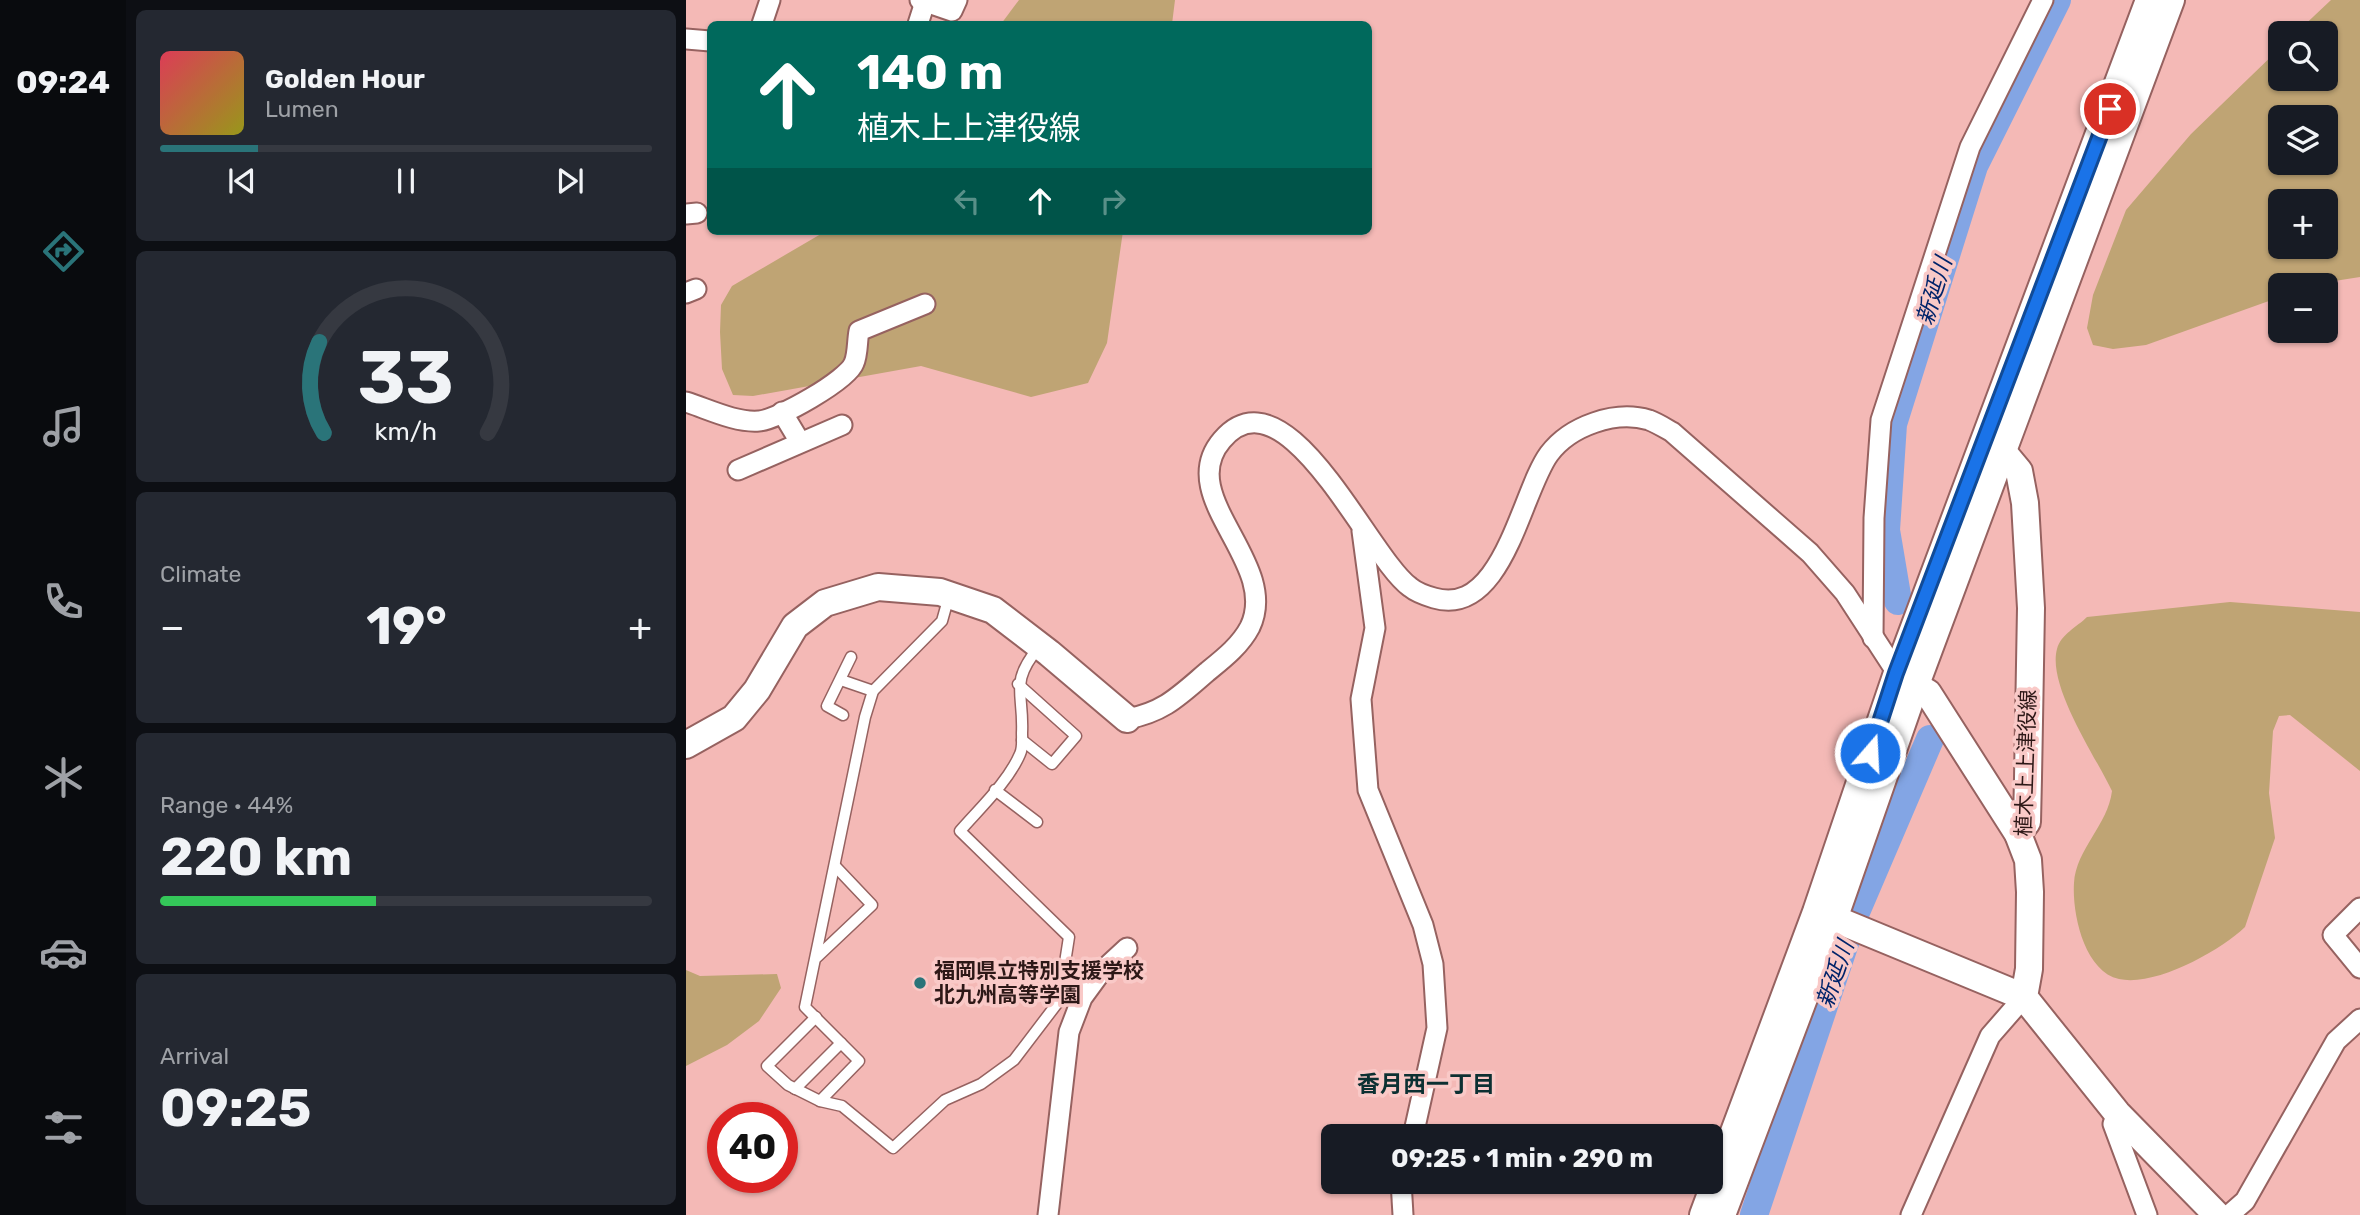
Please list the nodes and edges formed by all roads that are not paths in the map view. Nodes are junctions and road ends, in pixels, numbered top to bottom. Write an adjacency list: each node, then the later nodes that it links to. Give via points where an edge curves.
1 (770, 0): 7 (street)
2 (957, 0): 6 (street, via 952,11)
3 (2043, 0): 20 (street, via 1970,147 1881,421)
4 (2149, 0): 16 (street)
5 (2171, 0): 16 (street)
6 (923, 1): 8 (street)
7 (763, 21)
8 (919, 21)
9 (686, 39): 10 (street)
10 (707, 41)
11 (925, 304): 13 (street, via 859,331 854,364 845,375)
12 (686, 402): 13 (street, via 761,421)
13 (782, 412): 15 (street)
14 (842, 425): 15 (street)
15 (800, 442): 17 (street)
16 (1996, 443): 24 (street); 33 (street, 植木上上津役線, via 2019,471 2031,608 2027,822)
17 (738, 470)
18 (1362, 531): 20 (street, via 1409,587 1436,599 1478,591 1496,571 1549,454 1569,435 1600,420 1648,420 1672,432 1810,553 1845,593); 28 (street, via 1312,457 1282,429 1264,424 1242,426 1223,439 1211,460 1209,481 1254,584 1256,606 1250,626 1236,648 1173,700 1152,714); 47 (street, via 1375,628 1361,699 1368,790 1423,925 1433,964 1437,1028)
19 (950, 595): 21 (street, via 993,610); 26 (lane, via 942,621); 30 (street, via 877,587 825,603 794,626 757,690 734,718)
20 (1873, 638): 24 (street)
21 (1040, 646): 25 (lane, via 1026,663); 28 (street)
22 (851, 657): 23 (lane)
23 (841, 680): 26 (lane); 27 (lane, via 827,706)
24 (1906, 680): 33 (street, via 1928,693); 36 (street)
25 (1018, 684): 29 (lane); 29 (lane, via 1076,736 1052,764)
26 (873, 691): 34 (lane)
27 (843, 715)
28 (1126, 719)
29 (1022, 740): 31 (lane, via 1021,753)
30 (686, 745)
31 (995, 790): 32 (lane); 45 (lane, via 960,831 1069,937 1059,1001 1014,1060 981,1084 945,1100 893,1148 842,1106)
32 (1037, 822)
33 (2018, 834): 40 (street, 植木上上津役線, via 2028,860 2029,969)
34 (835, 866): 38 (lane); 38 (lane, via 872,905)
35 (2360, 908): 39 (street, via 2333,935)
36 (1825, 916): 40 (street); 51 (street); 52 (street)
37 (1127, 948): 49 (street, via 1082,998 1069,1032)
38 (816, 958): 41 (lane, via 805,1007)
39 (2360, 968)
40 (2024, 997): 46 (street); 53 (street, via 1990,1036)
41 (816, 1017): 43 (lane); 44 (lane, via 767,1066)
42 (2360, 1019): 56 (street, via 2336,1041 2245,1201)
43 (841, 1043): 44 (lane); 45 (lane, via 859,1061)
44 (795, 1089): 45 (lane)
45 (820, 1101)
46 (2117, 1113): 54 (street, via 2113,1124); 55 (street)
47 (1416, 1124)
48 (1402, 1194): 50 (street)
49 (1048, 1215)
50 (1403, 1215)
51 (1703, 1215)
52 (1722, 1215)
53 (1911, 1215)
54 (2147, 1215)
55 (2217, 1215)
56 (2229, 1215)

